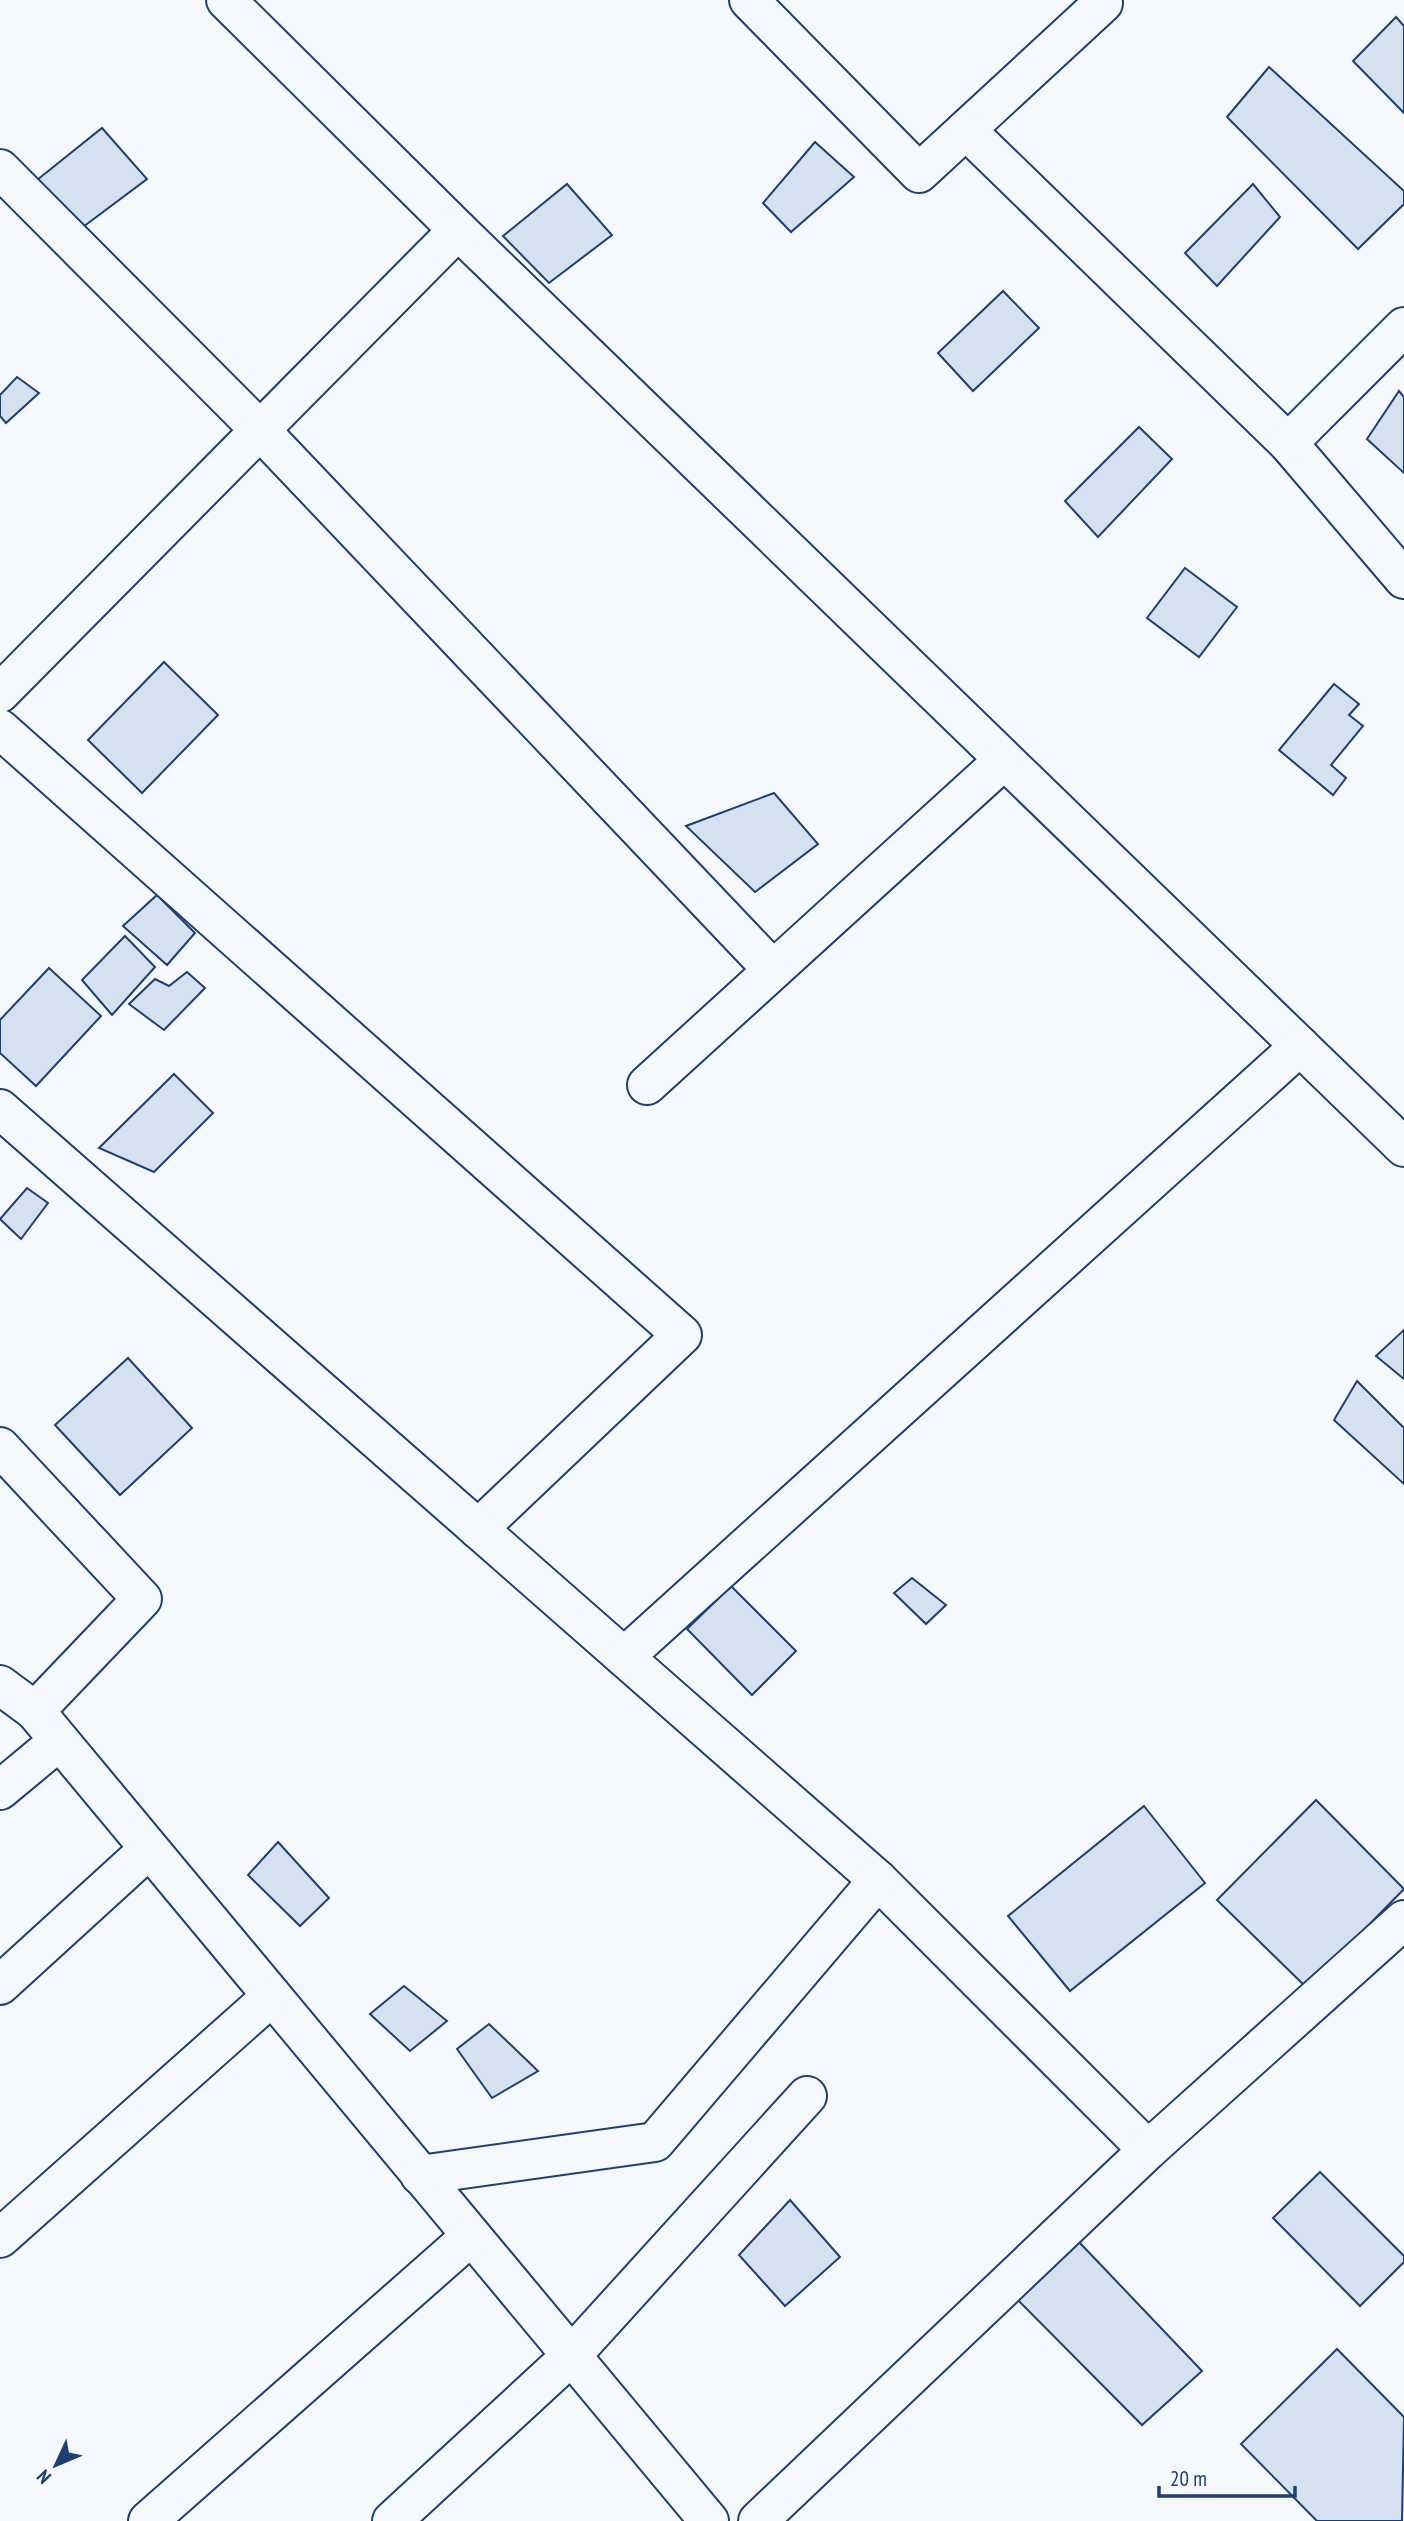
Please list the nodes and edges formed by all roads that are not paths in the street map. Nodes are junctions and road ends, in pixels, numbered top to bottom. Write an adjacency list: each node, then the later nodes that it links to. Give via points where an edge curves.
1 (226, 0): 6 (street)
2 (749, 0): 4 (street, via 919,173)
3 (1101, 0): 4 (street, via 1103,3)
4 (965, 130): 9 (street)
5 (6, 185): 8 (street)
6 (458, 230): 8 (street); 13 (street)
7 (1404, 327): 9 (street)
8 (260, 430): 11 (street); 14 (street)
9 (1288, 443): 10 (street)
10 (1404, 579)
11 (0, 693)
12 (0, 729): 20 (street, via 682,1335)
13 (1004, 760): 14 (street); 15 (street)
14 (773, 970): 16 (street)
15 (1300, 1046): 18 (street); 21 (street)
16 (646, 1085)
17 (0, 1109): 20 (street)
18 (1404, 1147)
19 (0, 1447): 23 (street, via 142,1600)
20 (478, 1529): 21 (street)
21 (624, 1657): 27 (street)
22 (0, 1685): 23 (street)
23 (35, 1711): 24 (street)
24 (59, 1741): 25 (street); 26 (street)
25 (0, 1790)
26 (149, 1849): 29 (street); 30 (street)
27 (878, 1880): 32 (street); 33 (street, via 655,2142)
28 (1404, 1920): 32 (street)
29 (0, 1984)
30 (272, 1996): 33 (street); 35 (street)
31 (807, 2096): 36 (street)
32 (1148, 2150): 40 (street)
33 (420, 2175): 34 (street)
34 (471, 2236): 36 (street); 37 (street)
35 (0, 2238)
36 (571, 2356): 38 (street); 39 (street)
37 (148, 2521)
38 (392, 2521)
39 (709, 2521)
40 (758, 2521)

